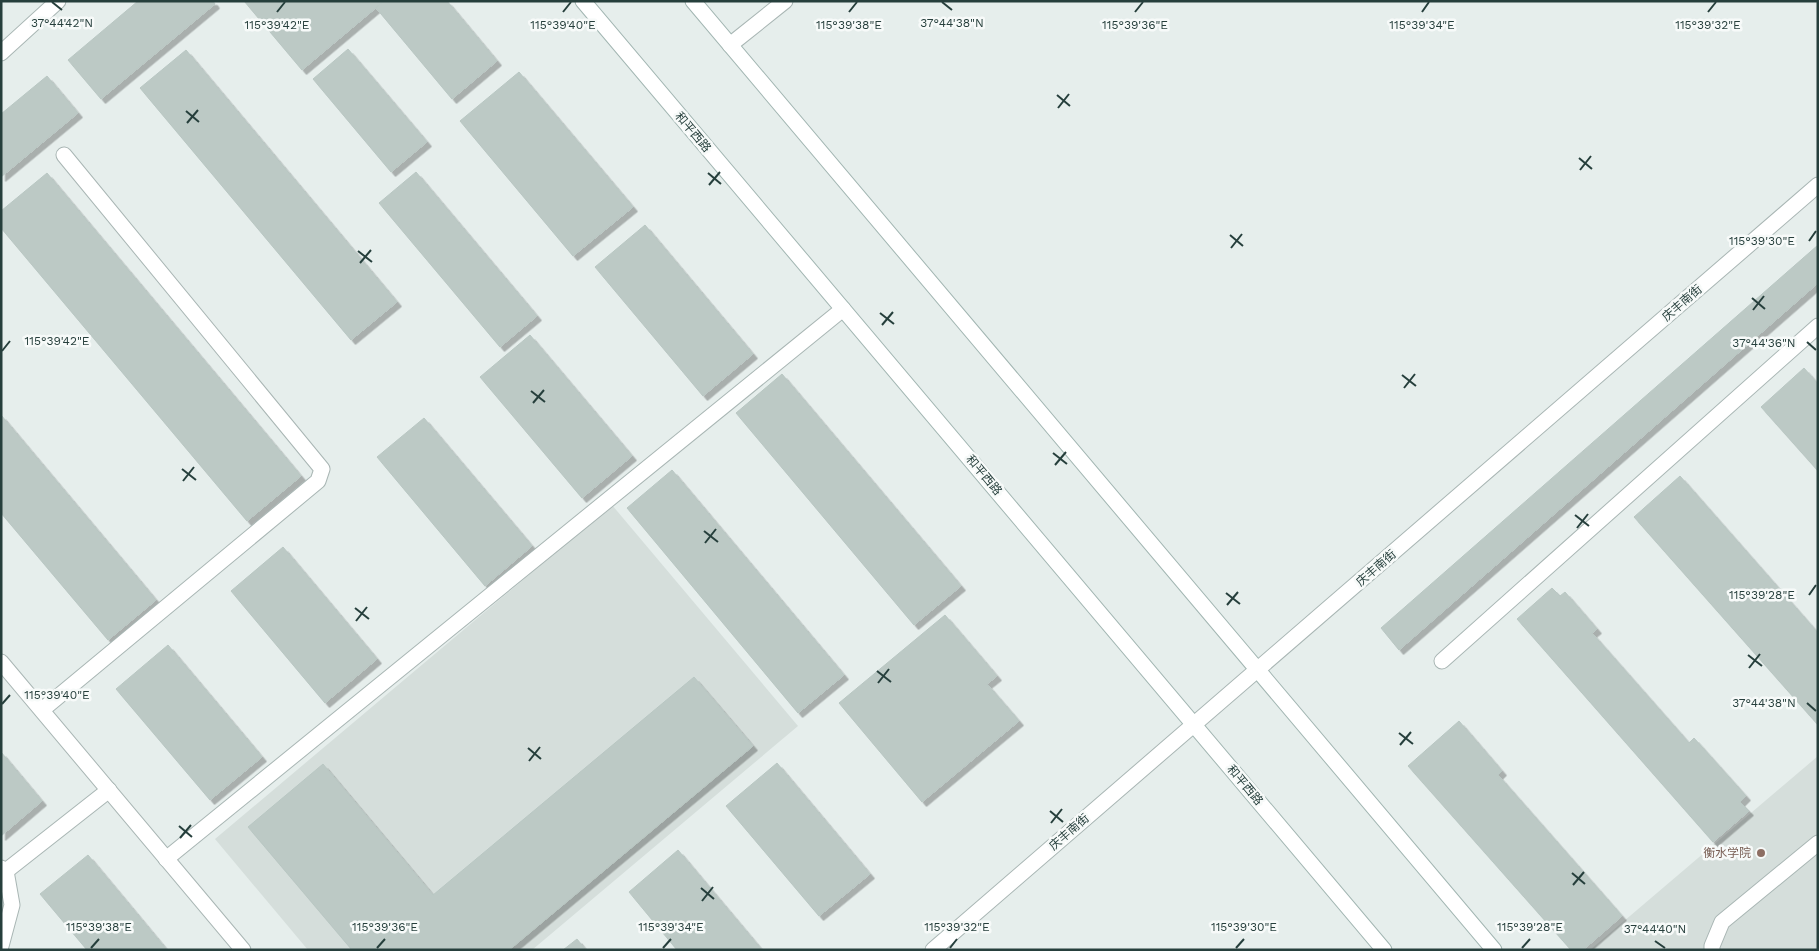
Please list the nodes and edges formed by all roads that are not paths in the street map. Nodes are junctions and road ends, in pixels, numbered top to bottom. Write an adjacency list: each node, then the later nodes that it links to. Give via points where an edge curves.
1 (58, 1): 6 (street)
2 (583, 1): 9 (street, 和平西路)
3 (693, 1): 5 (street)
4 (784, 1): 5 (street)
5 (730, 45): 13 (street)
6 (1, 53)
7 (64, 156): 14 (street, via 322,469 318,481)
8 (1818, 185): 13 (street, 庆丰南街)
9 (843, 309): 15 (street, 和平西路); 18 (street)
10 (1818, 326): 11 (street)
11 (1442, 661)
12 (1, 662): 14 (street)
13 (1258, 670): 15 (street, 庆丰南街); 24 (street)
14 (42, 710): 16 (street)
15 (1194, 724): 22 (street, 庆丰南街); 23 (street, 和平西路)
16 (109, 790): 18 (street); 19 (street)
17 (1818, 843): 25 (street, via 1722,922)
18 (166, 859): 21 (street)
19 (4, 870): 20 (street, via 12,905)
20 (1, 946)
21 (243, 950)
22 (933, 950)
23 (1384, 950)
24 (1494, 950)
25 (1712, 950)

